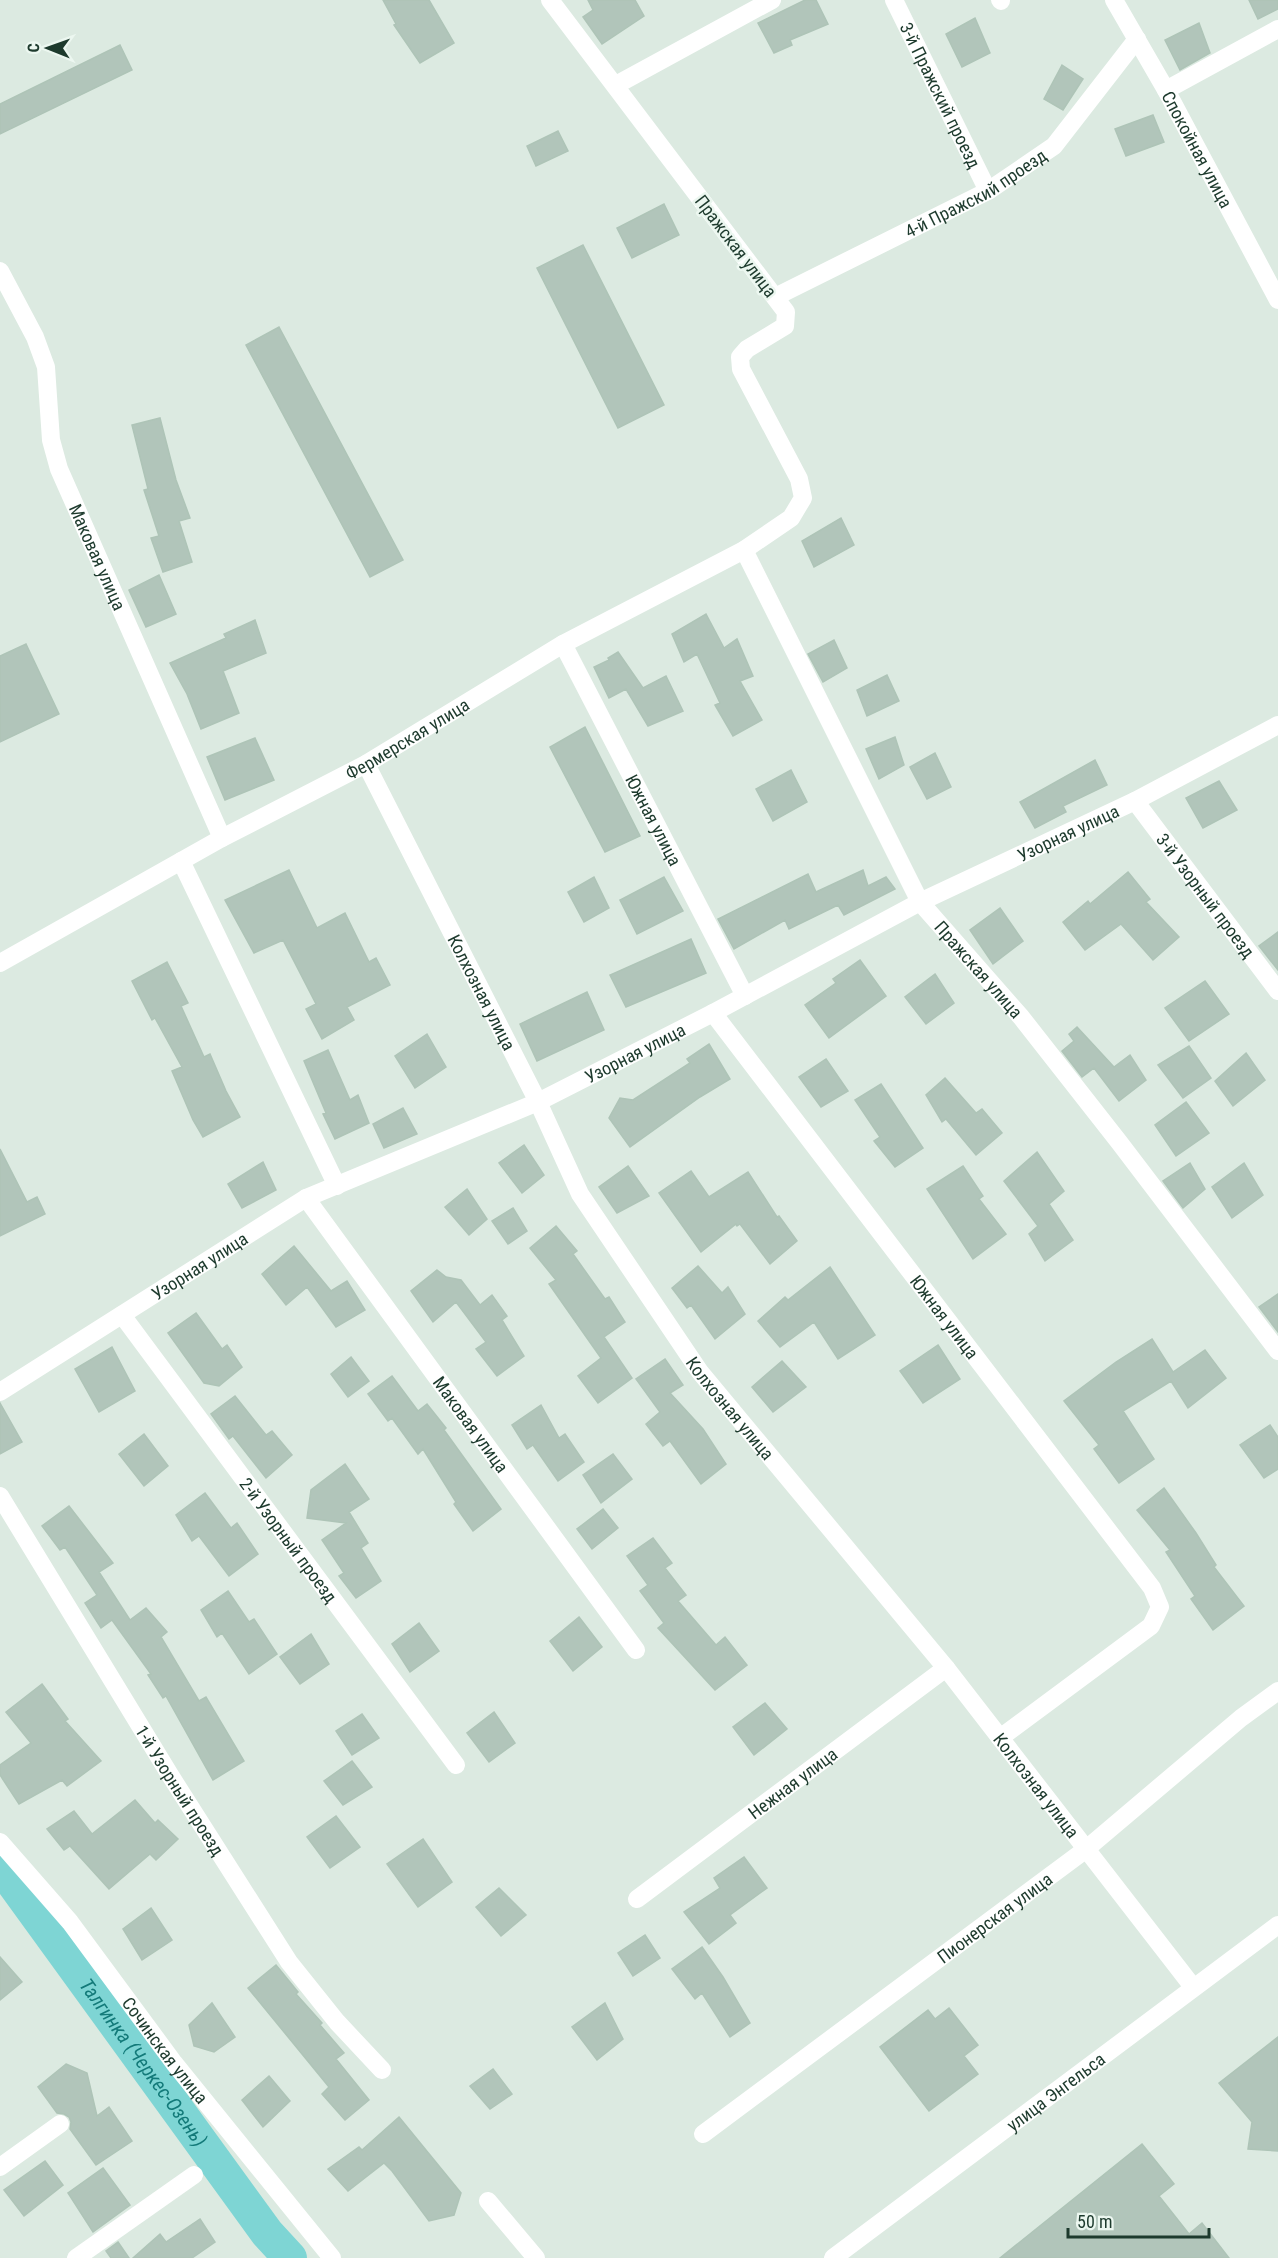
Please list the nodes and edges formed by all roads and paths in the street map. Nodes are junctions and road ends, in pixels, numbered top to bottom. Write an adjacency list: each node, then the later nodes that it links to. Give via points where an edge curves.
1 (550, 0): 7 (street, Пражская улица)
2 (772, 0): 7 (street)
3 (894, 0): 9 (street, 3-й Пражский проезд)
4 (1114, 0): 6 (street, Спокойная улица)
5 (1278, 29): 8 (street)
6 (1137, 39): 8 (street, Спокойная улица); 9 (street, 4-й Пражский проезд, via 1054,146)
7 (616, 86): 11 (street, Пражская улица)
8 (1166, 90): 12 (street, Спокойная улица)
9 (988, 190): 11 (street, 4-й Пражский проезд)
10 (0, 271): 19 (street, Маковая улица, via 35,337 46,367 51,440 59,469)
11 (775, 297): 13 (street, Пражская улица, via 786,312 785,326 747,349 740,357 741,369 799,479)
12 (1278, 300)
13 (803, 498): 14 (street, Фермерская улица, via 791,518)
14 (744, 549): 15 (street, Фермерская улица); 21 (street, Пражская улица)
15 (563, 644): 17 (street, Фермерская улица); 24 (street, Южная улица)
16 (1278, 725): 18 (street, Узорная улица)
17 (366, 764): 19 (street, Фермерская улица); 26 (street, Колхозная улица)
18 (1135, 801): 21 (street, Узорная улица); 23 (street, 3-й Узорный проезд)
19 (222, 838): 20 (street, Фермерская улица)
20 (181, 861): 22 (street, Фермерская улица); 27 (street)
21 (920, 902): 24 (street, Узорная улица); 30 (street, Пражская улица, via 1028,1026)
22 (0, 963)
23 (1278, 991)
24 (746, 996): 25 (street, Узорная улица)
25 (713, 1013): 26 (street, Узорная улица); 36 (street, Южная улица, via 1152,1588 1160,1607 1151,1626)
26 (538, 1102): 27 (street, Узорная улица); 34 (street, Колхозная улица, via 580,1194 700,1372)
27 (337, 1186): 28 (street, Узорная улица)
28 (306, 1198): 29 (street, Узорная улица); 33 (street, Маковая улица)
29 (122, 1315): 31 (street, Узорная улица); 37 (street, 2-й Узорный проезд)
30 (1278, 1351)
31 (0, 1392)
32 (0, 1496): 43 (street, 1-й Узорный проезд, via 289,1962)
33 (636, 1650)
34 (946, 1668): 36 (street, Колхозная улица); 40 (street, Нежная улица)
35 (1278, 1691): 39 (street, Пионерская улица)
36 (1000, 1738): 39 (street, Колхозная улица)
37 (456, 1765)
38 (0, 1842): 50 (street, Сочинская улица, via 70,1922 174,2063)
39 (1085, 1850): 42 (street, Колхозная улица); 45 (street, Пионерская улица)
40 (637, 1899)
41 (1278, 1925): 42 (street, улица Энгельса)
42 (1193, 1987): 52 (street, улица Энгельса)
43 (382, 2070)
44 (60, 2124): 46 (street)
45 (703, 2134)
46 (0, 2167)
47 (194, 2175): 49 (street)
48 (488, 2201): 51 (street)
49 (76, 2258)
50 (332, 2258)
51 (536, 2258)
52 (833, 2258)

